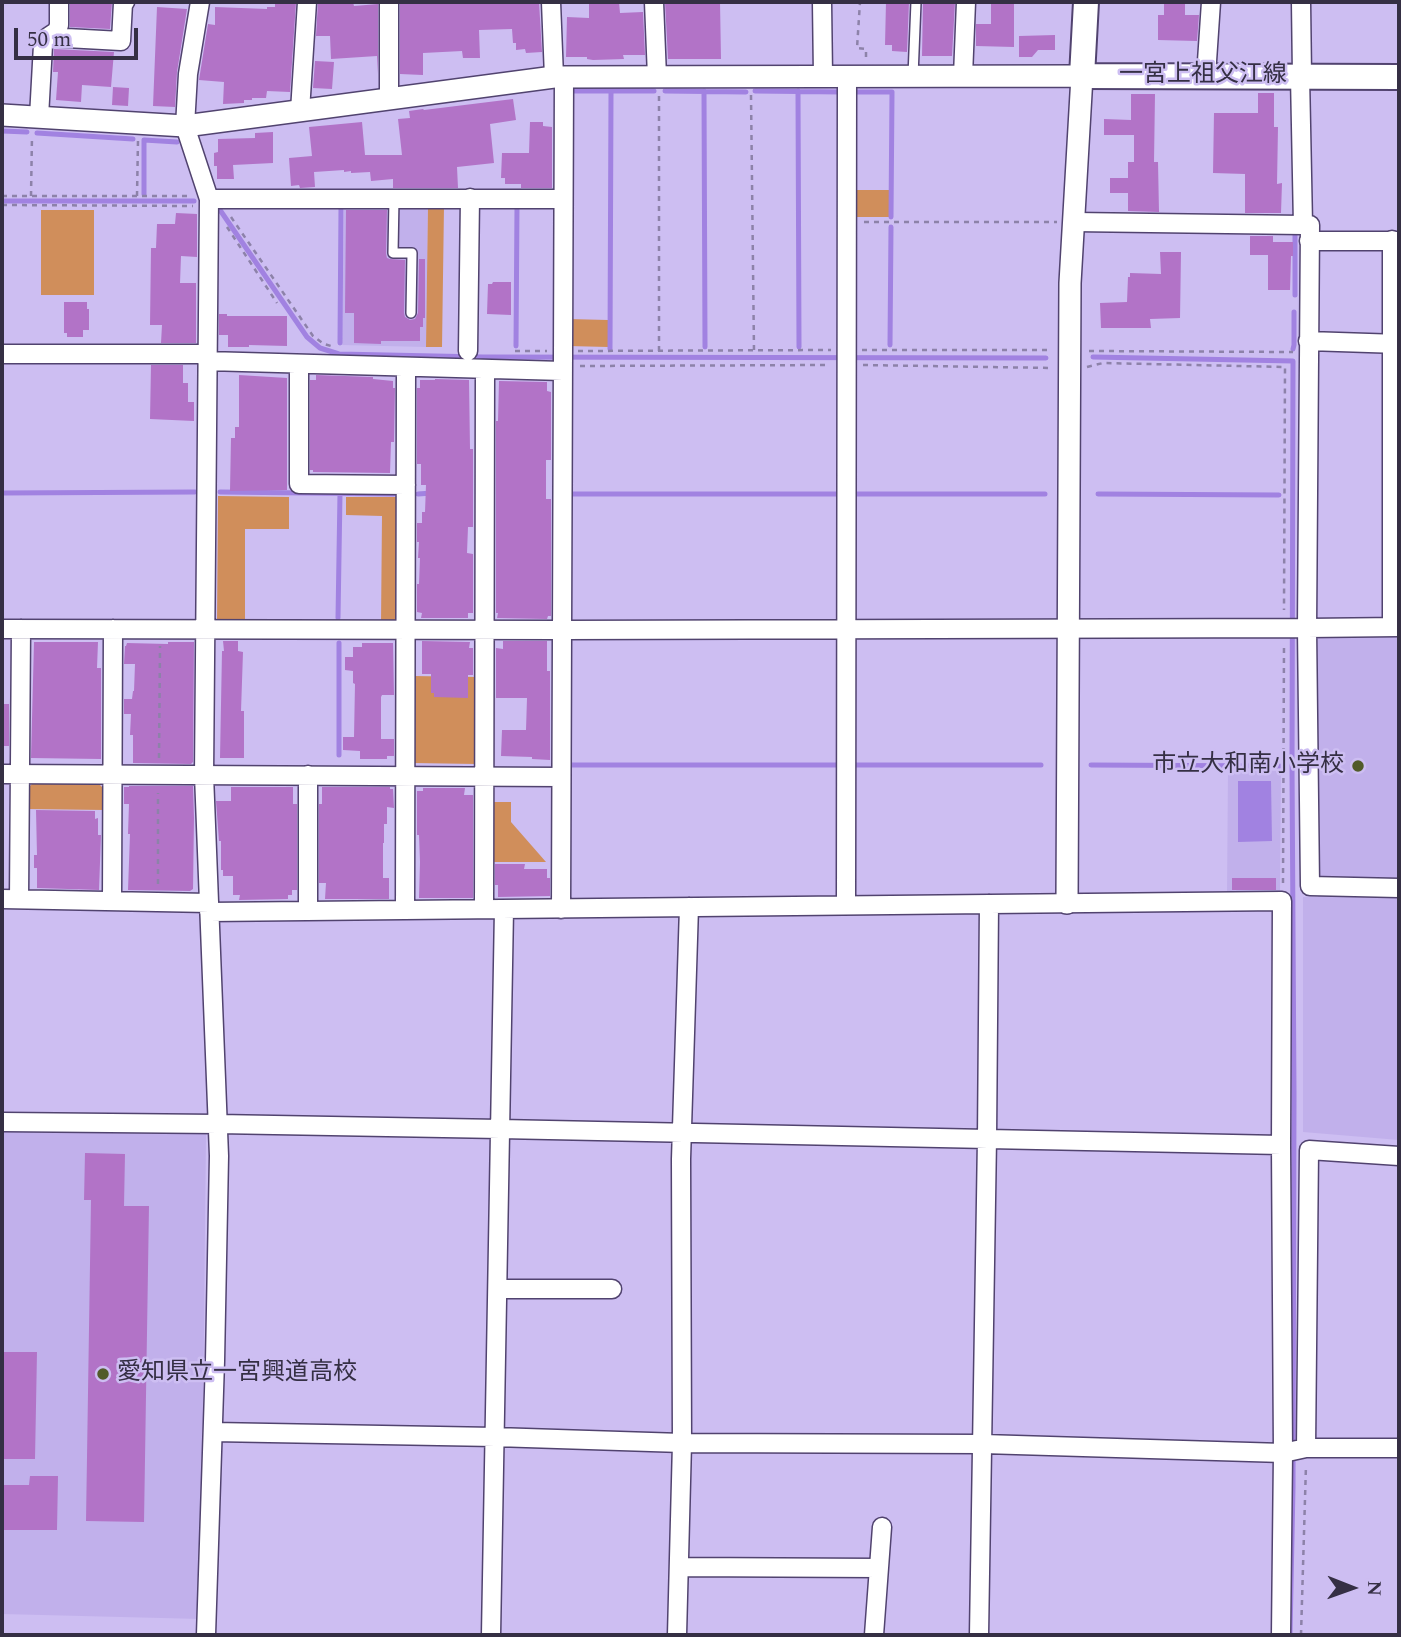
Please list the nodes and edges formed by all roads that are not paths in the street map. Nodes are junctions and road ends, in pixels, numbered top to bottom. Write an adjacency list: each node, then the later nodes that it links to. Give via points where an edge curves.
1 (59, 2): 14 (street, via 59,25)
2 (125, 2): 14 (street, via 121,41)
3 (200, 2): 29 (street)
4 (307, 2): 26 (street)
5 (389, 2): 25 (street)
6 (551, 2): 23 (street)
7 (654, 2): 15 (street)
8 (822, 2): 16 (street)
9 (916, 2): 18 (lane)
10 (966, 2): 19 (street)
11 (1086, 2): 20 (main road, 一宮上祖父江線)
12 (1210, 2): 21 (street)
13 (1301, 2): 22 (street)
14 (48, 37): 28 (street, via 43,45)
15 (658, 76): 16 (street); 23 (street)
16 (823, 76): 17 (street)
17 (856, 76): 18 (street); 57 (street, via 846,222)
18 (913, 76): 19 (street)
19 (963, 76): 20 (street)
20 (1082, 76): 21 (main road, 一宮上祖父江線); 34 (street)
21 (1206, 76): 22 (main road, 一宮上祖父江線)
22 (1301, 76): 24 (main road, 一宮上祖父江線); 35 (street)
23 (559, 77): 25 (street); 32 (street)
24 (1399, 77)
25 (389, 99): 26 (street)
26 (300, 111): 29 (street)
27 (2, 115): 28 (street)
28 (36, 117): 29 (street)
29 (185, 126): 33 (street)
30 (394, 198): 31 (street); 33 (street); 37 (lane, via 393,253 412,253)
31 (470, 198): 32 (street); 40 (street)
32 (563, 199): 43 (street)
33 (211, 203): 42 (street)
34 (1074, 222): 35 (street); 55 (street)
35 (1306, 233): 36 (street); 39 (street)
36 (1396, 240): 38 (street)
37 (411, 313)
38 (1396, 343): 39 (street); 48 (street)
39 (1308, 346): 49 (street)
40 (468, 351)
41 (2, 354): 42 (street)
42 (207, 358): 44 (street); 53 (street)
43 (563, 361): 46 (street); 58 (street)
44 (299, 364): 45 (street); 47 (street, via 299,484)
45 (406, 367): 46 (street); 47 (street)
46 (485, 369): 56 (street)
47 (406, 485): 54 (street)
48 (1396, 627): 49 (street)
49 (1294, 628): 55 (street); 66 (street, via 1310,886)
50 (2, 629): 51 (street)
51 (21, 629): 52 (street); 59 (street)
52 (113, 629): 53 (street); 60 (street)
53 (206, 629): 54 (street); 61 (street)
54 (406, 629): 56 (street); 63 (street)
55 (1070, 629): 57 (street); 69 (street)
56 (485, 630): 58 (street); 64 (street)
57 (846, 630): 58 (street); 71 (street)
58 (562, 631): 65 (street)
59 (11, 774): 60 (street); 67 (street)
60 (113, 774): 61 (street); 68 (street)
61 (204, 775): 62 (street); 72 (street)
62 (308, 775): 63 (street); 78 (street)
63 (405, 776): 64 (street); 77 (street)
64 (484, 776): 65 (street); 74 (street)
65 (561, 777): 76 (street)
66 (1399, 888)
67 (10, 899): 68 (street)
68 (112, 901): 72 (street)
69 (1067, 903): 70 (street); 84 (street, via 1282,901)
70 (989, 904): 71 (street); 83 (street)
71 (846, 905): 73 (street)
72 (209, 907): 78 (street); 80 (street)
73 (689, 907): 76 (street); 82 (street)
74 (484, 909): 75 (street); 77 (street)
75 (504, 909): 76 (street); 81 (street)
76 (561, 909)
77 (405, 910): 78 (street)
78 (308, 911)
79 (2, 1122): 80 (street)
80 (218, 1124): 81 (street); 88 (street)
81 (500, 1129): 82 (street); 86 (street)
82 (682, 1133): 83 (street); 90 (street)
83 (987, 1138): 84 (street); 91 (street)
84 (1281, 1145): 93 (street)
85 (1399, 1156): 93 (street, via 1309,1150)
86 (498, 1289): 87 (street); 89 (street)
87 (612, 1289)
88 (213, 1432): 89 (street); 97 (street)
89 (495, 1437): 90 (street); 98 (street)
90 (682, 1443): 91 (street); 95 (street)
91 (983, 1444): 93 (street); 101 (street)
92 (1399, 1448): 93 (street)
93 (1294, 1451): 102 (street)
94 (882, 1527): 96 (street)
95 (678, 1567): 96 (street); 99 (street)
96 (879, 1568): 100 (street)
97 (206, 1635)
98 (491, 1635)
99 (677, 1635)
100 (874, 1635)
101 (979, 1635)
102 (1281, 1635)

